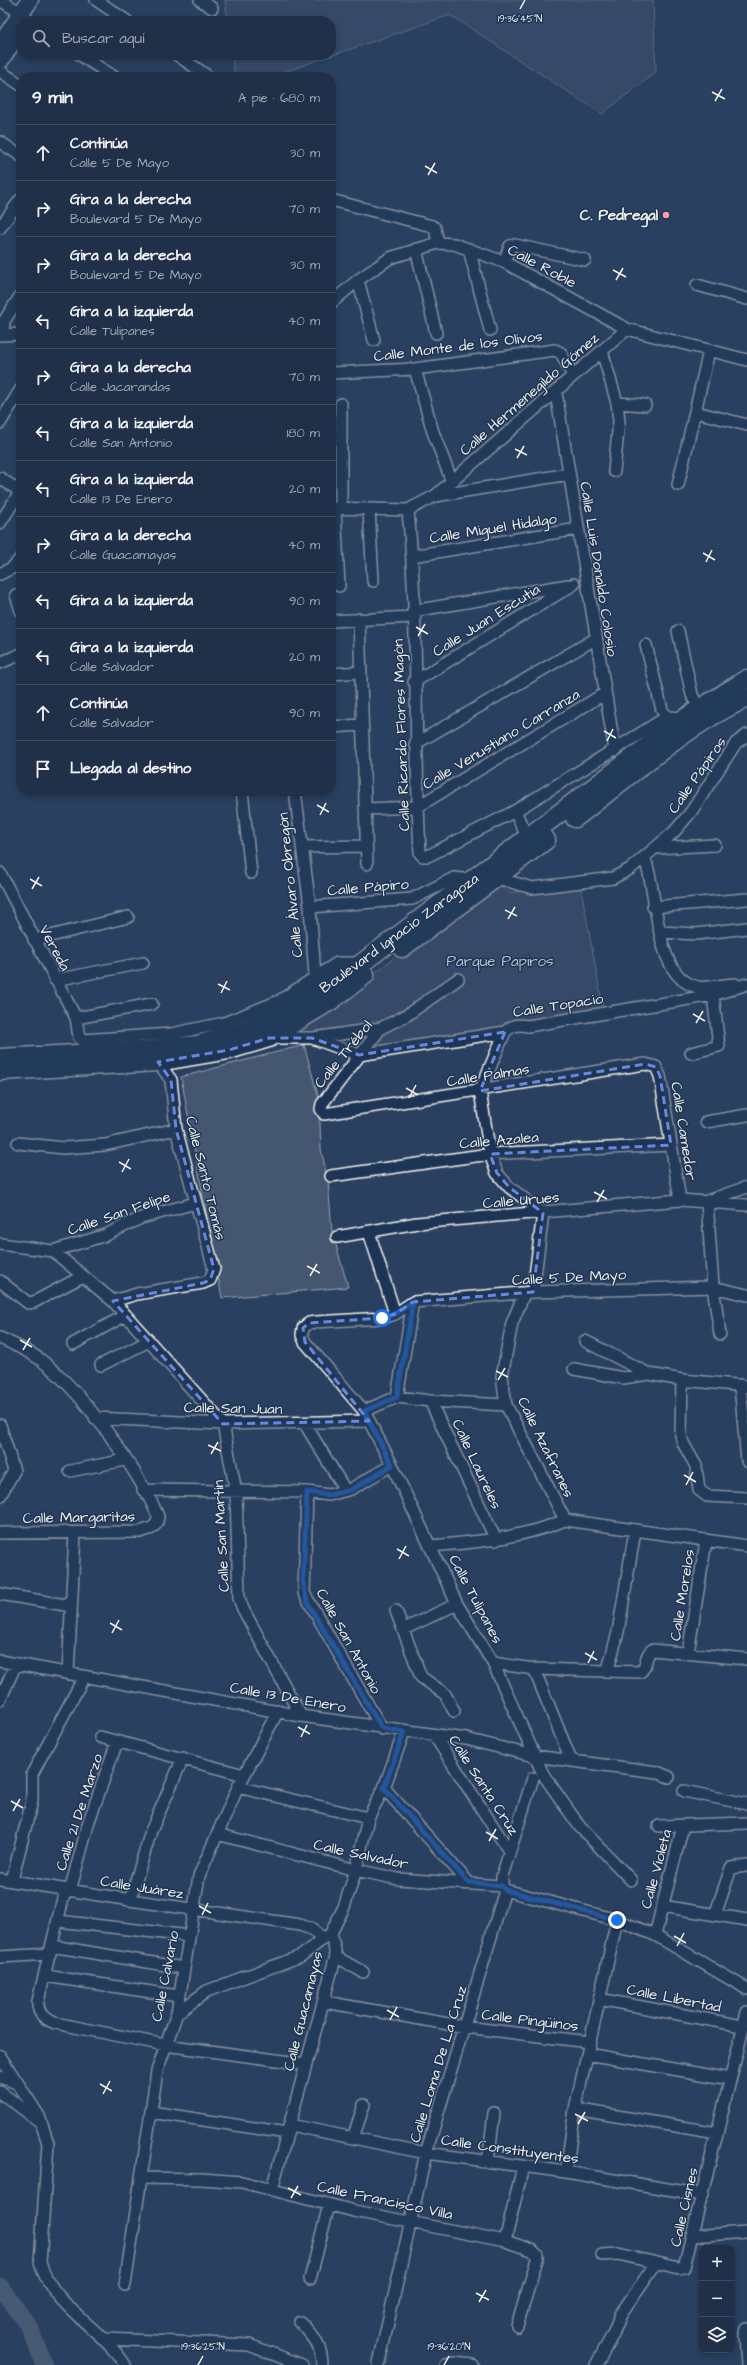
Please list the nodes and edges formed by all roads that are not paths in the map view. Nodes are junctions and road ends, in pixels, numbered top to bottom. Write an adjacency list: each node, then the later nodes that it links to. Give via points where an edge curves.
1 (0, 0): 6 (street)
2 (40, 0): 7 (street)
3 (96, 0): 8 (street)
4 (200, 0): 5 (street)
5 (212, 8)
6 (24, 16)
7 (27, 16)
8 (120, 16)
9 (16, 28): 11 (street)
10 (16, 34): 14 (street)
11 (0, 45)
12 (88, 60): 16 (street)
13 (184, 60): 17 (street)
14 (0, 61)
15 (0, 71): 18 (street)
16 (106, 72)
17 (202, 72)
18 (16, 82)
19 (0, 142): 20 (street)
20 (16, 153)
21 (336, 201): 24 (street, via 432,226 435,228)
22 (16, 206): 23 (street)
23 (0, 228)
24 (438, 242): 25 (street, Calle Roble); 26 (street, Calle Roble)
25 (416, 249): 29 (street, Calle Roble, via 390,258); 36 (street)
26 (469, 249): 28 (street, Calle Roble); 35 (street)
27 (585, 260): 28 (street, via 515,245 507,250)
28 (504, 262): 34 (street, Calle Roble)
29 (358, 280): 32 (street, Calle Roble); 39 (street)
30 (697, 285): 31 (street)
31 (747, 298)
32 (336, 299)
33 (16, 303): 38 (street, via 4,321)
34 (627, 329): 40 (street, Calle Hermenegildo Gómez); 41 (street, Calle Roble)
35 (490, 330)
36 (436, 333)
37 (16, 334): 38 (street)
38 (2, 335)
39 (374, 340)
40 (602, 351): 45 (street, Calle Hermenegildo Gómez); 48 (street)
41 (709, 351): 42 (street, Calle Roble); 51 (street)
42 (747, 360)
43 (415, 369): 44 (street, Calle Monte de los Olivos); 45 (street, Calle Monte de los Olivos, via 554,350 561,353); 57 (street, Calle Hermenegildo Gómez, via 433,432)
44 (336, 373)
45 (573, 376): 46 (street, Calle Hermenegildo Gómez)
46 (556, 392): 55 (street, Calle Luis Donaldo Colosio); 57 (street, Calle Hermenegildo Gómez)
47 (16, 397): 52 (street)
48 (617, 403): 50 (street); 54 (street, via 619,421)
49 (341, 404): 62 (street)
50 (645, 405)
51 (696, 412): 53 (street); 58 (street)
52 (0, 423)
53 (747, 425)
54 (614, 471)
55 (569, 474): 60 (street); 66 (street, Calle Luis Donaldo Colosio)
56 (0, 478): 59 (street)
57 (452, 482): 60 (street, Calle Hermenegildo Gómez)
58 (678, 485)
59 (16, 489)
60 (436, 496): 64 (street, Calle Hermenegildo Gómez)
61 (16, 499): 65 (street)
62 (336, 509): 63 (street, Calle Hermenegildo Gómez); 73 (street)
63 (369, 509): 64 (street, Calle Hermenegildo Gómez); 70 (street)
64 (408, 510): 67 (street, Calle Ricardo Flores Magón)
65 (0, 523)
66 (578, 529): 67 (street, Calle Miguel Hidalgo); 71 (street, Calle Luis Donaldo Colosio)
67 (412, 556): 74 (street, Calle Ricardo Flores Magón)
68 (16, 564): 69 (street)
69 (0, 574)
70 (373, 581)
71 (586, 582): 72 (street); 78 (street, Calle Luis Donaldo Colosio)
72 (574, 584): 74 (street); 85 (street, Calle Juan Escutia)
73 (339, 586)
74 (413, 614): 75 (street); 85 (street, Calle Ricardo Flores Magón)
75 (359, 619): 76 (street); 82 (street)
76 (336, 621)
77 (678, 631): 88 (street, via 692,695)
78 (595, 639): 86 (street, Calle Luis Donaldo Colosio); 93 (street)
79 (646, 645): 89 (street, via 662,710)
80 (16, 656): 81 (street)
81 (0, 663)
82 (361, 672): 83 (street); 90 (street)
83 (336, 674)
84 (747, 679): 88 (main road, Boulevard Ignacio Zaragoza)
85 (414, 682): 93 (street, Calle Ricardo Flores Magón)
86 (604, 694): 94 (street, Calle Luis Donaldo Colosio); 97 (street, Calle Venustiano Carranza)
87 (747, 698): 109 (main road, Boulevard Ignacio Zaragoza, via 727,706 699,724)
88 (692, 713): 89 (street); 100 (main road, Boulevard Ignacio Zaragoza)
89 (667, 717): 94 (street, Calle Ricardo Flores Magón)
90 (362, 725): 91 (street); 98 (street)
91 (336, 727)
92 (747, 735): 104 (street, Calle Pápiros, via 736,743 691,812)
93 (415, 744): 97 (street, Calle Ricardo Flores Magón)
94 (615, 751): 99 (street, Calle Ricardo Flores Magón)
95 (243, 796): 108 (street)
96 (296, 796): 103 (street, Calle Álvaro Obregón)
97 (418, 807): 98 (street, Calle Venustiano Carranza); 99 (street, Calle Ricardo Flores Magón, via 420,853 423,856 428,856)
98 (365, 809): 102 (street)
99 (515, 811): 100 (street)
100 (528, 839): 110 (main road, Boulevard Ignacio Zaragoza)
101 (716, 845): 104 (street)
102 (366, 846): 103 (street); 106 (street)
103 (302, 847): 112 (street, Calle Álvaro Obregón)
104 (656, 848): 105 (street, Calle Pápiros)
105 (644, 857): 109 (street, Calle Pápiros, via 630,869 613,878 590,882 532,888); 113 (street, via 650,876)
106 (367, 864)
107 (0, 873): 117 (street, Vereda)
108 (251, 873)
109 (497, 878): 129 (main road, Boulevard Ignacio Zaragoza, via 332,1000)
110 (471, 880): 112 (street, Calle Pápiro, via 454,878 412,899); 119 (main road, Boulevard Ignacio Zaragoza)
111 (747, 899): 113 (street)
112 (310, 907): 120 (street, Calle Álvaro Obregón)
113 (653, 907): 116 (street)
114 (128, 917): 117 (street)
115 (747, 928): 116 (street, via 696,934)
116 (660, 932): 123 (street, via 670,962 690,985 700,988 719,984)
117 (34, 940): 122 (street, Vereda)
118 (143, 963): 122 (street)
119 (362, 963): 120 (street, via 340,962); 133 (main road, Boulevard Ignacio Zaragoza, via 290,1010 220,1039 196,1045 151,1050)
120 (315, 976): 126 (street, Vereda, via 279,1001 224,1023 171,1034 80,1039)
121 (458, 979): 127 (street, Calle Trébol, via 407,1015)
122 (55, 980): 126 (street, Vereda)
123 (746, 984): 124 (street, Calle Topacio)
124 (713, 995): 128 (street, Calle Topacio, via 528,1026 518,1024); 131 (street, via 719,1046)
125 (152, 1004): 126 (street)
126 (76, 1018)
127 (381, 1028): 130 (street); 132 (street, Calle Trébol)
128 (505, 1032): 132 (street, Calle Topacio); 137 (street)
129 (269, 1038): 130 (street); 134 (main road, Boulevard Ignacio Zaragoza, via 229,1050)
130 (312, 1038): 132 (street)
131 (691, 1053)
132 (359, 1055): 138 (street, Calle Trébol, via 322,1104)
133 (0, 1058)
134 (158, 1062): 136 (main road, Boulevard Ignacio Zaragoza); 141 (street, Calle Santo Tomás, via 171,1080)
135 (656, 1067): 137 (street, Calle Palmas, via 645,1064); 143 (street, Calle Camedor, via 660,1076)
136 (0, 1071)
137 (480, 1091): 138 (street, Calle Palmas); 144 (street)
138 (324, 1114)
139 (747, 1115): 140 (street)
140 (706, 1122)
141 (176, 1129): 142 (street, via 105,1145 63,1148); 149 (street, Calle Santo Tomás)
142 (18, 1143)
143 (671, 1145): 144 (street, Calle Azalea); 147 (street, Calle Camedor)
144 (490, 1154): 145 (street, Calle Azalea); 151 (street, via 497,1172 509,1187)
145 (331, 1176)
146 (747, 1187): 148 (street, Calle Urues)
147 (680, 1200): 148 (street, Calle Urues); 151 (street, Calle Urues)
148 (707, 1201): 150 (street, Calle Urues); 158 (street)
149 (195, 1203): 155 (street, Calle San Felipe, via 141,1218 106,1235); 161 (street, Calle Santo Tomás, via 214,1269 210,1280)
150 (747, 1205)
151 (543, 1213): 152 (street, Calle Urues, via 417,1223); 159 (street, Calle Azafranes)
152 (369, 1232): 153 (street, Calle Urues); 163 (street)
153 (337, 1237)
154 (0, 1244): 155 (street, Calle San Felipe)
155 (53, 1251): 156 (street, Calle San Felipe)
156 (83, 1276): 157 (street, via 28,1303); 161 (street)
157 (0, 1281)
158 (713, 1287): 159 (street, Calle 5 De Mayo); 160 (street, Calle 5 De Mayo); 165 (street)
159 (529, 1293): 162 (street, Calle 5 De Mayo); 177 (street, Calle Azafranes, via 512,1323 502,1376)
160 (747, 1295)
161 (113, 1301): 164 (street)
162 (413, 1302): 163 (street, Calle 5 De Mayo); 175 (street)
163 (395, 1314): 178 (street, Calle Tulipanes, via 382,1318 309,1323 303,1328 305,1342)
164 (126, 1315): 167 (street); 169 (street)
165 (720, 1334)
166 (0, 1338): 179 (street, via 40,1359 69,1387)
167 (149, 1341): 170 (street); 181 (street)
168 (585, 1341): 172 (street)
169 (73, 1344)
170 (101, 1365)
171 (574, 1369): 172 (street, via 623,1378)
172 (649, 1374): 173 (street)
173 (682, 1380): 174 (street); 193 (street, via 682,1443 696,1466 699,1490 707,1496)
174 (743, 1386): 185 (street)
175 (397, 1397): 176 (street); 178 (street)
176 (430, 1401): 177 (street); 198 (street, Calle Laureles)
177 (506, 1405): 194 (street, Calle Azafranes)
178 (364, 1411): 180 (street, Calle Tulipanes)
179 (95, 1418): 181 (street, Calle San Juan); 184 (street)
180 (369, 1421): 182 (street, Calle San Juan); 186 (street, Calle Tulipanes)
181 (223, 1424): 182 (street, Calle San Juan); 190 (street, Calle San Martín)
182 (305, 1424): 189 (street)
183 (0, 1425): 192 (street, via 14,1471)
184 (125, 1460): 187 (street); 188 (street)
185 (747, 1461)
186 (392, 1465): 189 (street, via 351,1490); 200 (street, Calle Tulipanes)
187 (70, 1472)
188 (143, 1490): 190 (street); 197 (street, Calle Margaritas, via 158,1516 157,1523 152,1528 140,1532)
189 (344, 1490): 191 (street, via 329,1495)
190 (236, 1492): 191 (street); 219 (street, Calle San Martín, via 239,1598)
191 (307, 1492): 220 (street, Calle San Antonio, via 304,1593)
192 (0, 1496)
193 (747, 1498)
194 (565, 1520): 195 (street); 198 (street, via 539,1531)
195 (635, 1531): 199 (street); 213 (street, via 618,1632)
196 (0, 1533): 197 (street, Calle Margaritas)
197 (75, 1534): 204 (street)
198 (496, 1540): 200 (street)
199 (706, 1541): 201 (street); 207 (street, Calle Morelos)
200 (431, 1546): 203 (street, Calle Tulipanes)
201 (747, 1546)
202 (0, 1594): 204 (street)
203 (457, 1604): 206 (street); 210 (street, Calle Tulipanes)
204 (71, 1606): 214 (street)
205 (396, 1611): 206 (street)
206 (404, 1629): 218 (street, via 421,1678 445,1694)
207 (688, 1653): 208 (street); 213 (street, via 652,1650 648,1653 642,1671)
208 (747, 1659)
209 (0, 1660): 211 (street, Calle 13 De Enero)
210 (493, 1663): 212 (street); 225 (street, Calle Tulipanes)
211 (16, 1664): 214 (street, Calle 13 De Enero); 216 (street)
212 (534, 1669): 213 (street); 227 (street)
213 (608, 1669)
214 (68, 1674): 215 (street, Calle 13 De Enero)
215 (84, 1677): 217 (street, Calle 13 De Enero); 244 (street, via 32,1774 32,1801)
216 (0, 1700)
217 (278, 1711): 219 (street, Calle 13 De Enero); 228 (street, Calle Calvario)
218 (454, 1711)
219 (301, 1716): 220 (street, Calle 13 De Enero)
220 (382, 1728): 221 (street, Calle 13 De Enero)
221 (404, 1732): 222 (street, Calle 13 De Enero); 232 (street, Calle Guacamayas)
222 (434, 1735): 225 (street, Calle 13 De Enero, via 466,1739); 240 (street, Calle Santa Cruz)
223 (100, 1737): 224 (street)
224 (117, 1742): 226 (street); 248 (street, Calle 21 De Marzo)
225 (534, 1756): 227 (street, Calle 13 De Enero); 245 (street, Calle Tulipanes, via 543,1774 580,1827)
226 (183, 1758): 228 (street); 249 (street, via 151,1830)
227 (571, 1760): 229 (street, Calle 13 De Enero, via 657,1772)
228 (244, 1775): 231 (street, Calle Calvario)
229 (669, 1777)
230 (533, 1778): 240 (street, Calle Loma De La Cruz)
231 (238, 1787): 235 (street); 239 (street, Calle Calvario)
232 (384, 1788): 235 (street, Calle Guacamayas); 246 (street)
233 (684, 1791): 234 (street)
234 (747, 1804)
235 (368, 1818): 242 (street, Calle Guacamayas)
236 (747, 1823): 238 (street, Calle Violeta)
237 (659, 1826): 238 (street)
238 (683, 1826): 250 (street, Calle Violeta)
239 (217, 1834): 242 (street, Calle Salvador); 251 (street, Calle Calvario, via 199,1876)
240 (509, 1851): 247 (street, Calle Loma De La Cruz)
241 (747, 1866): 252 (street, via 731,1868)
242 (356, 1870): 246 (street, Calle Salvador, via 409,1880); 258 (street, Calle Guacamayas, via 344,1907)
243 (0, 1879): 244 (street, Calle Juárez)
244 (12, 1880): 248 (street, Calle Juárez)
245 (631, 1880)
246 (468, 1882): 247 (street, Calle Salvador)
247 (504, 1888): 253 (street, Calle Salvador); 272 (street, Calle Loma De La Cruz)
248 (68, 1891): 249 (street, Calle Juárez); 255 (street, Calle 21 De Marzo)
249 (130, 1900): 251 (street, Calle Juárez)
250 (662, 1906): 252 (street); 256 (street, Calle Violeta)
251 (193, 1910): 257 (street, Calle Calvario); 258 (street, Calle Juárez, via 300,1925)
252 (715, 1915): 254 (street)
253 (617, 1920): 256 (street, Calle Salvador); 267 (street)
254 (747, 1920)
255 (58, 1921): 257 (street); 259 (street, Calle 21 De Marzo)
256 (655, 1935): 265 (street, Calle Salvador)
257 (189, 1936): 262 (street, Calle Calvario)
258 (327, 1936): 261 (street, Calle Guacamayas); 270 (street, via 301,1956 207,1991)
259 (51, 1950): 260 (street); 262 (street); 264 (street, Calle 21 De Marzo)
260 (0, 1957)
261 (336, 1957): 263 (street); 268 (street, Calle Guacamayas)
262 (183, 1968): 266 (street, Calle Calvario)
263 (363, 1972)
264 (45, 1976): 266 (street); 274 (street, Calle 21 De Marzo, via 38,2008 42,2016 56,2024)
265 (747, 1988)
266 (178, 1996): 270 (street, Calle Calvario)
267 (599, 1999): 271 (street, Calle Libertad); 273 (street)
268 (325, 2002): 272 (street, Calle Pingüinos); 277 (street, Calle Guacamayas)
269 (747, 2012): 271 (street, Calle Cisnes)
270 (177, 2013): 274 (street, Calle Calvario)
271 (742, 2026): 279 (street, Calle Cisnes)
272 (465, 2028): 273 (street, Calle Pingüinos); 290 (street, Calle Loma De La Cruz)
273 (589, 2042): 275 (street)
274 (165, 2045): 277 (street); 284 (street, Calle Calvario, via 157,2071)
275 (587, 2054): 279 (street); 283 (street)
276 (0, 2056): 280 (street)
277 (306, 2064): 287 (street, Calle Guacamayas)
278 (0, 2077): 280 (street)
279 (730, 2079): 288 (street, Calle Cisnes)
280 (17, 2083): 286 (street)
281 (0, 2092): 286 (street)
282 (364, 2105): 289 (street)
283 (574, 2109): 288 (street); 293 (street)
284 (151, 2112): 287 (street, Calle Constituyentes); 294 (street, Calle Calvario)
285 (494, 2113): 291 (street)
286 (43, 2124): 309 (street, via 48,2143 40,2263 45,2279 53,2290 70,2309)
287 (289, 2129): 289 (street, Calle Constituyentes); 295 (street, Calle Guacamayas)
288 (717, 2133): 296 (street, Calle Cisnes)
289 (353, 2138): 290 (street, Calle Constituyentes)
290 (426, 2153): 291 (street, Calle Constituyentes); 298 (street, Calle Loma De La Cruz)
291 (488, 2162): 292 (street, Calle Constituyentes)
292 (523, 2167): 293 (street, Calle Constituyentes); 301 (street)
293 (566, 2172): 296 (street, Calle Constituyentes)
294 (140, 2178): 295 (street, Calle Francisco Villa, via 201,2178 235,2181); 305 (street, Calle Calvario)
295 (272, 2189): 297 (street, Calle Francisco Villa)
296 (703, 2195): 300 (street, Calle Cisnes)
297 (329, 2205): 298 (street, Calle Francisco Villa); 304 (street)
298 (411, 2222): 301 (street, Calle Francisco Villa); 310 (street, Calle Loma De La Cruz)
299 (747, 2232): 300 (street)
300 (692, 2236): 303 (street, Calle Cisnes, via 684,2267)
301 (505, 2241): 307 (street, Calle Francisco Villa, via 532,2250 537,2255)
302 (602, 2255): 303 (street, via 618,2254)
303 (656, 2263): 316 (street, Calle Cisnes, via 622,2312)
304 (310, 2279)
305 (125, 2285)
306 (300, 2322): 313 (street, via 317,2340)
307 (517, 2326)
308 (746, 2329): 317 (street)
309 (105, 2339): 311 (street); 312 (street, via 250,2345)
310 (379, 2363)
311 (125, 2365)
312 (302, 2365)
313 (322, 2365)
314 (446, 2365): 315 (street)
315 (472, 2365)
316 (596, 2365)
317 (747, 2365)

